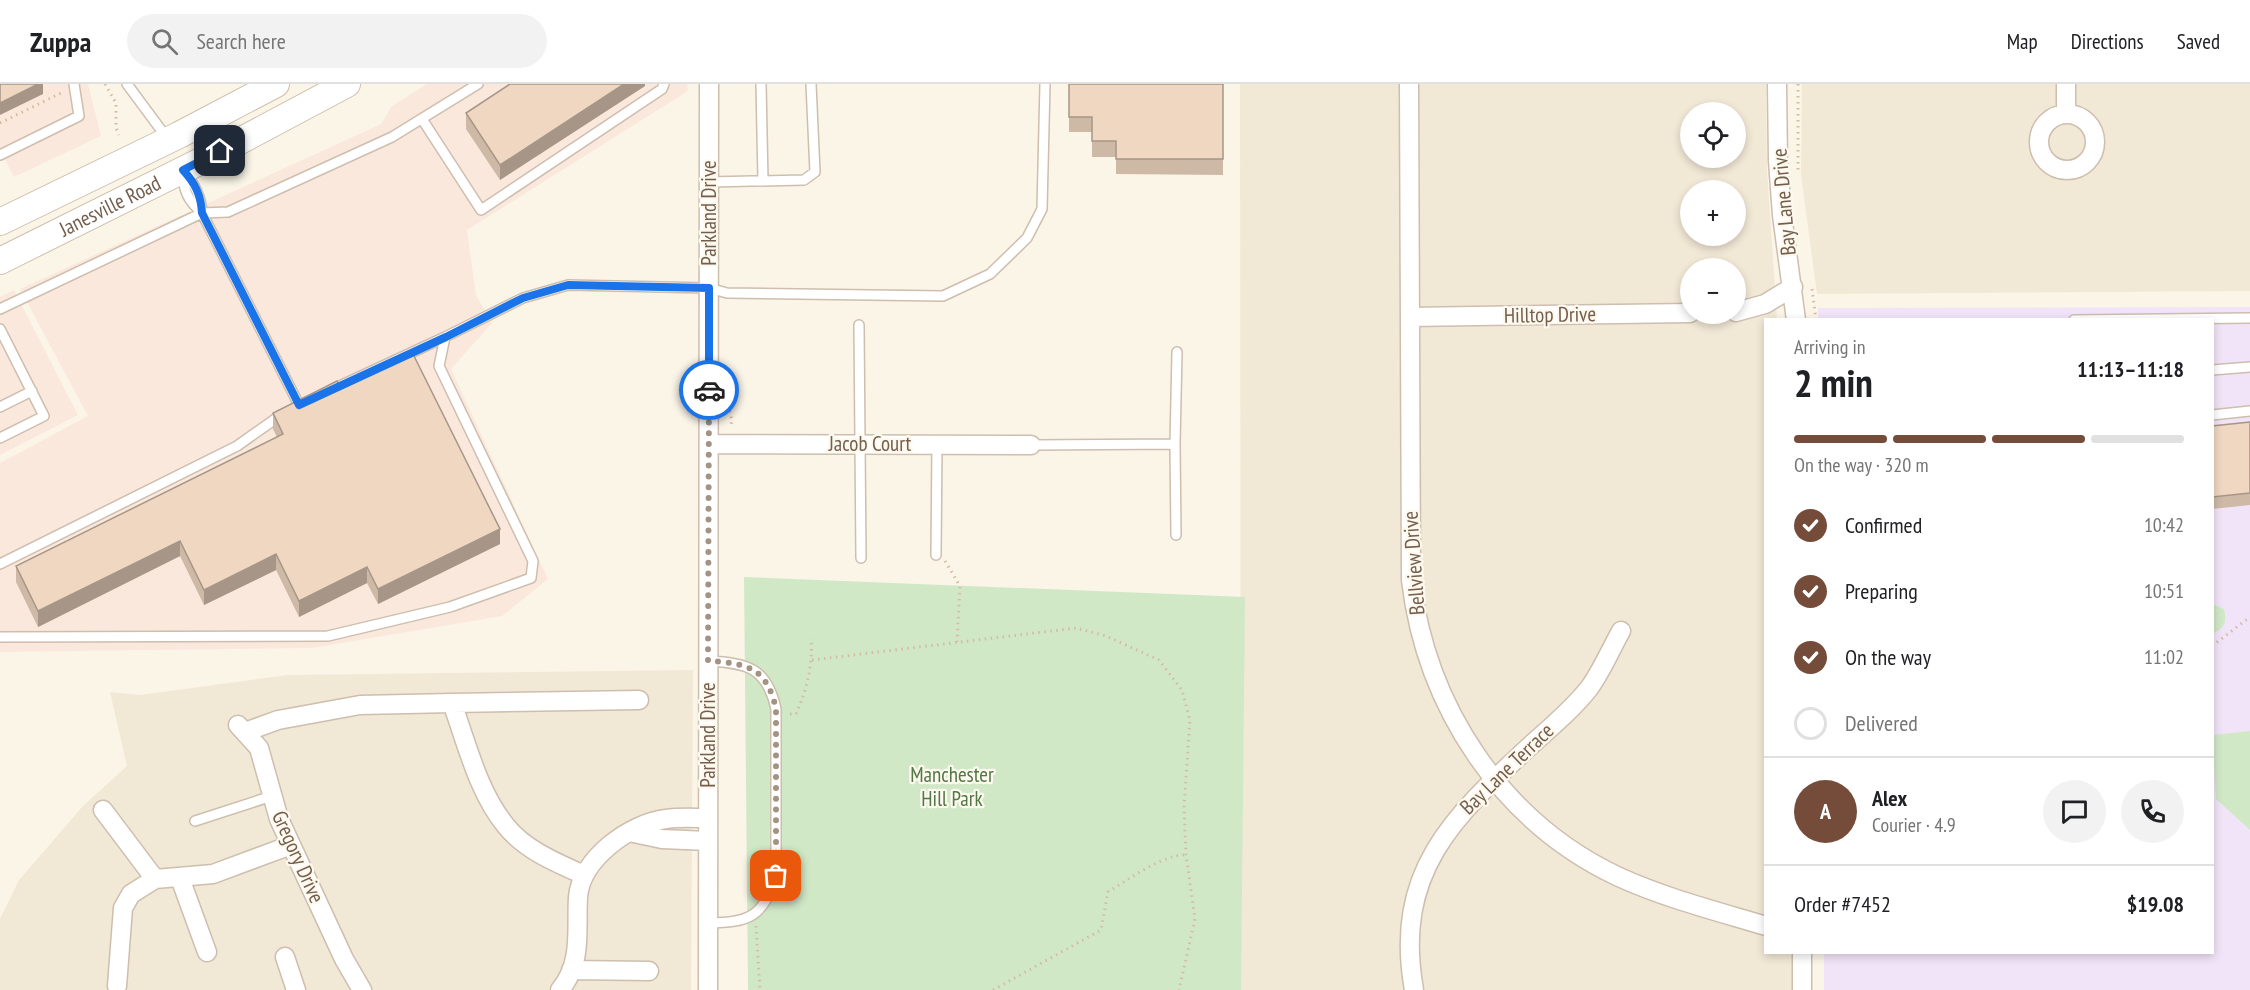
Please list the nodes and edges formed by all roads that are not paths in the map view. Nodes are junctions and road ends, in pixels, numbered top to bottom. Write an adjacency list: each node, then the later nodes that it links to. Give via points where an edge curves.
1 (74, 84): 17 (lane, via 79,116)
2 (128, 84): 16 (lane)
3 (276, 84): 16 (main road, Janesville Road)
4 (347, 84): 18 (main road, Janesville Road)
5 (478, 84): 15 (lane)
6 (664, 84): 15 (lane, via 480,210)
7 (709, 84): 20 (street, Parkland Drive)
8 (761, 84): 19 (lane)
9 (811, 84): 19 (lane, via 814,172 804,180)
10 (1045, 84): 25 (lane, via 1042,209 1027,238 990,274 943,296 727,293)
11 (1409, 84): 29 (street, Bellview Drive)
12 (1777, 84): 24 (street, Bay Lane Drive, via 1778,161)
13 (2066, 84): 14 (street)
14 (2066, 113)
15 (422, 119): 21 (lane, via 392,137 228,212)
16 (169, 140): 18 (main road); 22 (main road, Janesville Road)
17 (0, 156)
18 (183, 170): 21 (lane, via 190,203); 23 (main road, Janesville Road)
19 (763, 181): 20 (lane)
20 (709, 182): 25 (street, Parkland Drive)
21 (202, 213): 26 (lane); 42 (lane)
22 (0, 222)
23 (0, 261)
24 (1793, 287): 27 (street, via 1765,304); 30 (street, Bay Lane Drive)
25 (709, 288): 35 (lane, via 568,285 523,298); 47 (street, Parkland Drive)
26 (0, 309)
27 (1746, 309)
28 (1680, 313): 29 (street, Hilltop Drive)
29 (1410, 316): 61 (street, Bellview Drive, via 1413,602 1428,663 1443,699 1458,729)
30 (1796, 318)
31 (2214, 318): 32 (lane)
32 (2250, 318)
33 (859, 325): 48 (lane)
34 (0, 329): 39 (lane)
35 (446, 337): 40 (lane); 57 (lane, via 439,366 532,561 531,578 450,607 328,636)
36 (1177, 352): 50 (lane)
37 (2250, 367): 38 (lane)
38 (2214, 370)
39 (32, 392): 43 (lane); 46 (lane, via 45,416)
40 (318, 396)
41 (309, 400): 42 (lane)
42 (299, 405): 55 (lane, via 237,446)
43 (0, 408)
44 (2250, 411): 45 (lane)
45 (2214, 415)
46 (0, 438)
47 (709, 444): 48 (street, Jacob Court); 58 (street, Parkland Drive)
48 (859, 444): 49 (street, Jacob Court); 54 (lane)
49 (937, 444): 51 (street, Jacob Court); 53 (lane)
50 (1175, 444): 51 (lane); 52 (lane)
51 (1031, 445)
52 (1176, 535)
53 (936, 555)
54 (861, 558)
55 (0, 564)
56 (1621, 631): 61 (street, Bay Lane Terrace, via 1590,687)
57 (0, 637)
58 (708, 661): 64 (street, Parkland Drive); 72 (lane, via 745,665 760,673 771,688 776,716 776,876 769,897 756,914 738,923)
59 (639, 700): 60 (street)
60 (452, 703): 62 (street, Gregory Drive, via 360,705 241,729 259,748); 69 (street, via 489,801 507,828 554,862)
61 (1494, 780): 73 (street, Bellview Drive, via 1553,836 1617,876 1652,891); 84 (street, Bay Lane Terrace, via 1467,805 1426,867 1410,936)
62 (273, 796): 65 (lane); 68 (street, Gregory Drive)
63 (103, 810): 71 (street)
64 (707, 818): 66 (street, via 664,819); 67 (street, Parkland Drive)
65 (195, 821)
66 (629, 832): 67 (street, via 662,839); 69 (street, via 603,850)
67 (708, 841): 72 (street, Parkland Drive)
68 (291, 845): 70 (street, via 213,874); 81 (street, Gregory Drive)
69 (584, 875): 77 (street, via 578,895 577,955)
70 (180, 878): 71 (street); 74 (street)
71 (155, 879): 79 (street, via 130,894 123,908)
72 (708, 923): 83 (street, Parkland Drive)
73 (1764, 925)
74 (207, 952)
75 (1802, 954): 85 (street)
76 (285, 957): 80 (street)
77 (572, 970): 78 (street); 82 (street)
78 (649, 971)
79 (117, 986)
80 (296, 990)
81 (362, 990)
82 (560, 990)
83 (708, 990)
84 (1414, 990)
85 (1802, 990)

